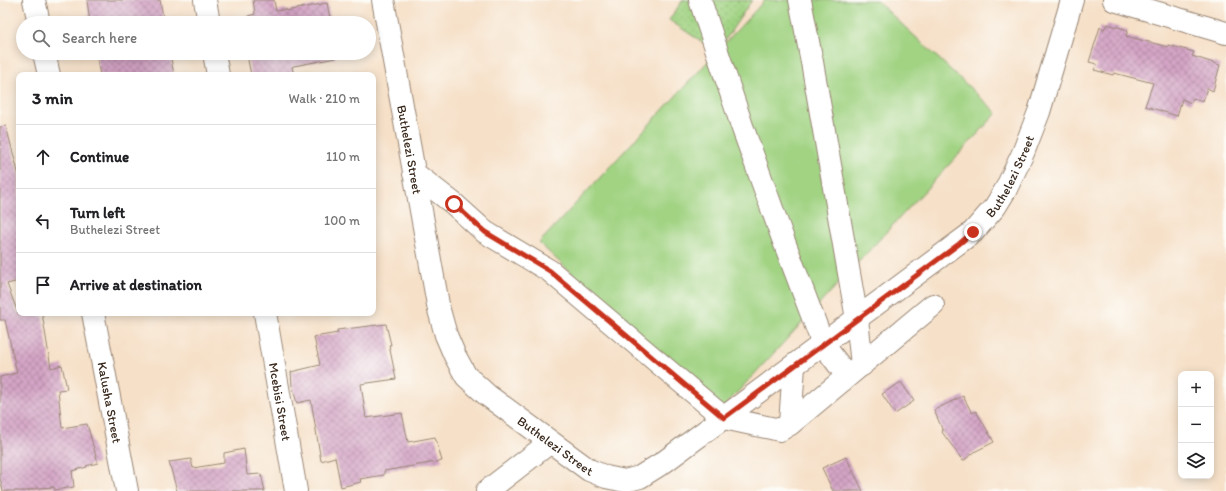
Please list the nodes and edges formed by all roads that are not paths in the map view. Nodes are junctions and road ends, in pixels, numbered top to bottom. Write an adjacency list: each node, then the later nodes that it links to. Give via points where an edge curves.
1 (34, 0): 8 (street)
2 (205, 0): 9 (street)
3 (383, 0): 15 (street, Buthelezi Street)
4 (700, 0): 20 (street, via 777,224)
5 (800, 0): 19 (street)
6 (1072, 0): 19 (street, Buthelezi Street, via 1039,112 1023,153 995,207 959,244)
7 (1114, 0): 10 (street)
8 (37, 16)
9 (208, 16)
10 (1226, 33)
11 (45, 60): 13 (street)
12 (215, 60): 14 (street)
13 (47, 72)
14 (217, 72)
15 (414, 173): 23 (street, via 485,232 550,271); 25 (street, Buthelezi Street, via 439,310 455,356 466,376)
16 (933, 305): 22 (street)
17 (94, 316): 27 (street, Kalusha Street)
18 (266, 316): 28 (street, Mcebisi Street)
19 (857, 319): 20 (street, Buthelezi Street); 22 (street)
20 (823, 344): 21 (street, Buthelezi Street); 22 (street)
21 (794, 366): 23 (street, Buthelezi Street); 24 (street)
22 (855, 370): 24 (street)
23 (724, 418): 24 (street, via 780,430); 26 (street, Buthelezi Street)
24 (790, 424)
25 (550, 442): 26 (street, Buthelezi Street, via 589,470); 29 (street)
26 (626, 486)
27 (127, 491)
28 (296, 491)
29 (487, 491)

